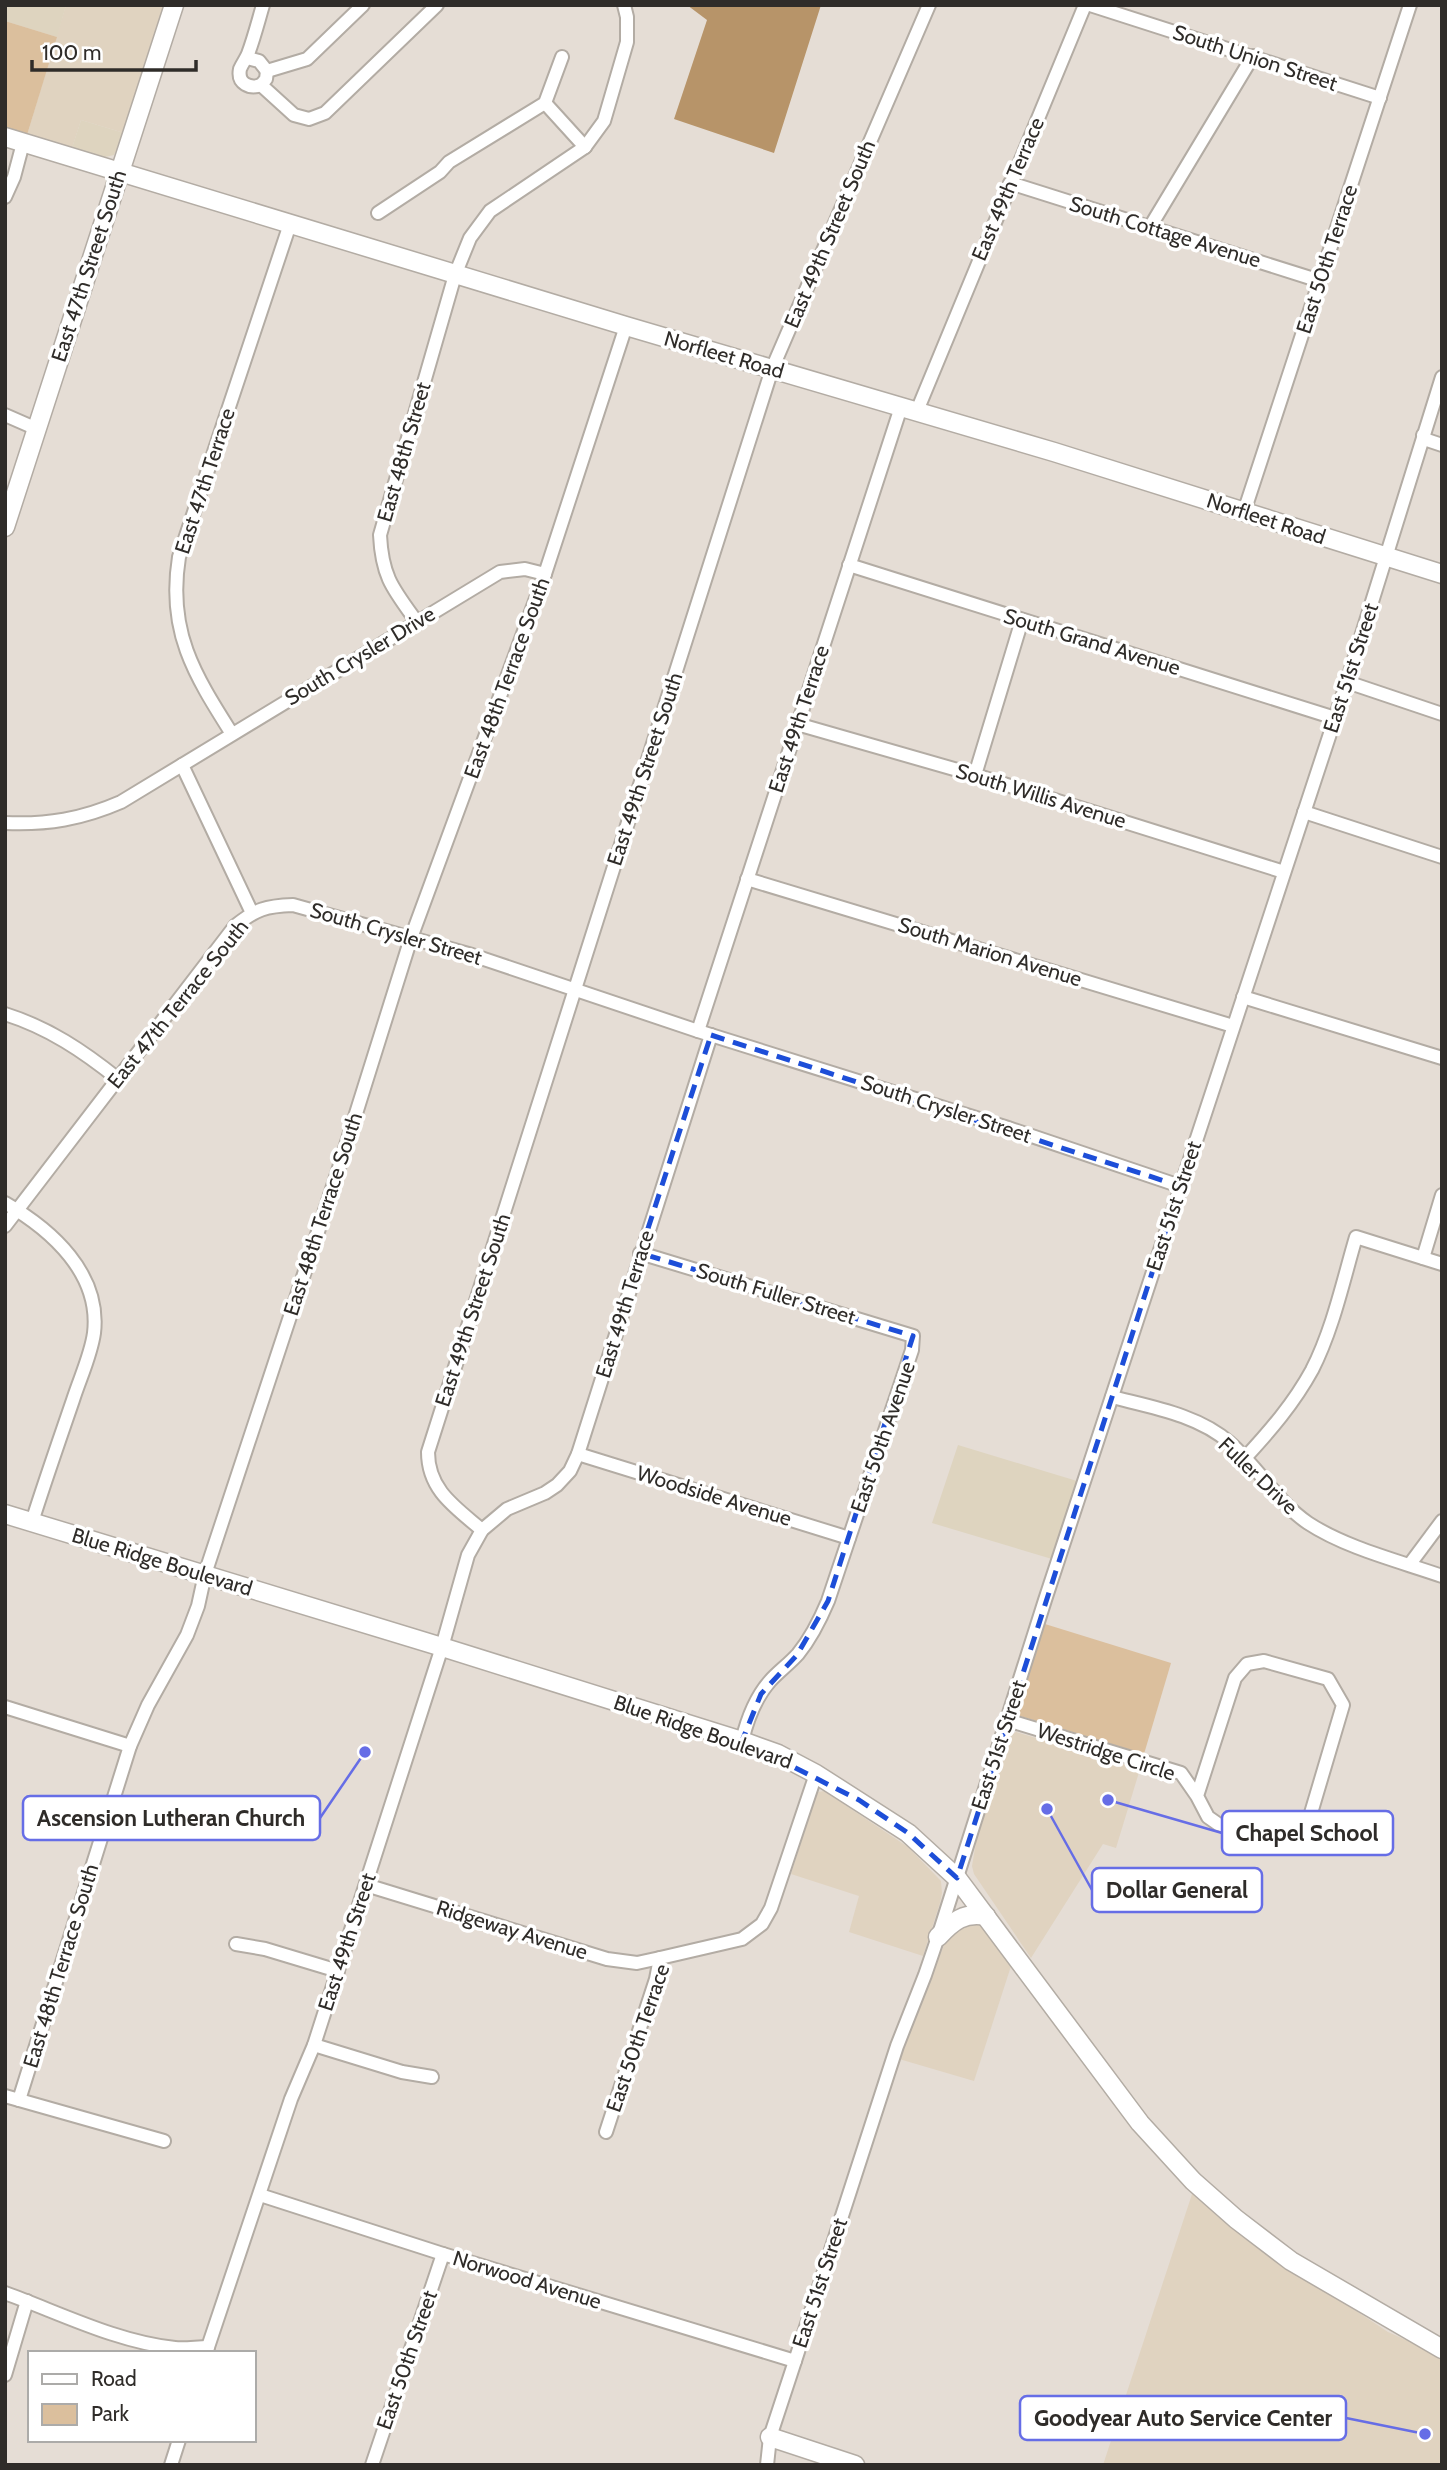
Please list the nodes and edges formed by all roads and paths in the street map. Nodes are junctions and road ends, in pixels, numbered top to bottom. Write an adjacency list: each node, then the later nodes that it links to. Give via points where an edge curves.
1 (174, 5): 19 (street, East 47th Street South)
2 (263, 5): 11 (street)
3 (363, 5): 12 (street, via 307,60)
4 (438, 5): 13 (street, via 325,113 309,119 295,115)
5 (624, 5): 18 (street, via 627,42 604,121)
6 (929, 5): 28 (street, East 49th Street South)
7 (1088, 5): 9 (street, South Union Street); 20 (street, East 49th Terrace)
8 (1410, 5): 14 (street, East 50th Terrace)
9 (1253, 56): 14 (street, South Union Street); 24 (street)
10 (562, 57): 15 (street)
11 (247, 58): 12 (street, via 259,61); 13 (street, via 240,78 249,87)
12 (267, 71): 13 (street)
13 (261, 85)
14 (1380, 98): 26 (street, East 50th Terrace)
15 (545, 103): 18 (street); 22 (street, via 449,162)
16 (5, 137): 17 (street, Norfleet Road)
17 (23, 143): 19 (street, Norfleet Road); 21 (street)
18 (585, 147): 25 (street, East 48th Street, via 490,211 470,238)
19 (120, 172): 23 (street, Norfleet Road); 32 (street, East 47th Street South)
20 (1010, 183): 24 (street, South Cottage Avenue); 30 (street, East 49th Terrace)
21 (5, 197)
22 (378, 213)
23 (290, 224): 25 (street, Norfleet Road); 47 (street, East 47th Terrace, via 177,570 176,608 185,651)
24 (1150, 227): 26 (street, South Cottage Avenue)
25 (455, 275): 27 (street, Norfleet Road); 42 (street, East 48th Street, via 380,535 388,582)
26 (1320, 281): 35 (street, East 50th Terrace)
27 (625, 326): 28 (street, Norfleet Road); 39 (street, East 48th Terrace South)
28 (772, 369): 30 (street, Norfleet Road); 57 (street, East 49th Street South)
29 (1442, 377): 33 (street, East 51st Street)
30 (909, 409): 35 (street, Norfleet Road); 38 (street, East 49th Terrace)
31 (5, 415): 32 (street)
32 (37, 429): 36 (street, East 47th Street South)
33 (1423, 435): 34 (street); 37 (street, East 51st Street)
34 (1442, 445)
35 (1244, 512): 37 (street, Norfleet Road)
36 (5, 527)
37 (1385, 557): 40 (street, Norfleet Road); 43 (street, East 51st Street)
38 (849, 565): 41 (street, South Grand Avenue); 46 (street, East 49th Terrace)
39 (545, 574): 42 (street, South Crysler Drive, via 525,569 500,572); 56 (street, East 48th Terrace South)
40 (1442, 574)
41 (1022, 620): 45 (street, South Grand Avenue); 49 (street)
42 (417, 622): 47 (street, South Crysler Drive)
43 (1347, 682): 44 (street); 45 (street, East 51st Street)
44 (1442, 715)
45 (1335, 718): 50 (street, East 51st Street)
46 (797, 724): 49 (street, South Willis Avenue); 54 (street, East 49th Terrace)
47 (232, 734): 48 (street, South Crysler Drive)
48 (181, 765): 51 (street, South Crysler Drive, via 96,813 36,825); 55 (street, East 47th Terrace South)
49 (975, 775): 53 (street, South Willis Avenue)
50 (1304, 812): 52 (street); 53 (street, East 51st Street)
51 (5, 823)
52 (1442, 857)
53 (1284, 872): 58 (street, East 51st Street)
54 (747, 878): 60 (street, South Marion Avenue); 61 (street, East 49th Terrace)
55 (252, 913): 56 (street, South Crysler Street, via 271,905 293,905); 64 (street, East 47th Terrace South, via 235,926)
56 (411, 938): 57 (street, South Crysler Street); 83 (street, East 48th Terrace South)
57 (575, 990): 61 (street, South Crysler Street); 80 (street, East 49th Street South, via 428,1452 436,1486)
58 (1243, 997): 60 (street, East 51st Street); 63 (street)
59 (5, 1014): 64 (street, via 31,1022 77,1047)
60 (1233, 1026): 65 (street, East 51st Street)
61 (698, 1031): 62 (street, South Crysler Street)
62 (711, 1035): 65 (street, South Crysler Street); 70 (street, East 49th Terrace)
63 (1442, 1058)
64 (118, 1079): 68 (street, East 47th Terrace South)
65 (1180, 1186): 74 (street, East 51st Street)
66 (1442, 1195): 71 (street)
67 (5, 1203): 68 (street)
68 (18, 1210): 69 (street, East 47th Terrace South); 79 (street, via 75,1261 89,1285 95,1314 90,1348)
69 (5, 1226)
70 (640, 1253): 73 (street, South Fuller Street); 75 (street, East 49th Terrace)
71 (1423, 1258): 72 (street); 76 (street, via 1356,1237 1312,1369 1282,1418)
72 (1442, 1264)
73 (913, 1336): 81 (street, East 50th Avenue)
74 (1112, 1397): 76 (street, Fuller Drive, via 1200,1424 1230,1443); 87 (street, East 51st Street)
75 (578, 1454): 80 (street, East 49th Terrace, via 557,1485 507,1509); 81 (street, Woodside Avenue)
76 (1244, 1460): 82 (street, Fuller Drive, via 1309,1524)
77 (5, 1514): 79 (street, Blue Ridge Boulevard)
78 (1442, 1521): 82 (street)
79 (32, 1522): 83 (street, Blue Ridge Boulevard)
80 (482, 1530): 85 (street, East 49th Street, via 468,1555)
81 (849, 1538): 88 (street, via 818,1624 761,1694)
82 (1410, 1564): 84 (street, Fuller Drive)
83 (205, 1574): 85 (street, Blue Ridge Boulevard); 89 (street, East 48th Terrace South, via 187,1635)
84 (1442, 1576)
85 (442, 1647): 88 (street, Blue Ridge Boulevard); 93 (street, East 49th Street)
86 (5, 1707): 89 (street)
87 (1007, 1720): 91 (street, Westridge Circle, via 1181,1773); 92 (street, East 51st Street)
88 (742, 1741): 90 (street, Blue Ridge Boulevard)
89 (131, 1746): 102 (street, East 48th Terrace South)
90 (816, 1774): 92 (street, Blue Ridge Boulevard, via 908,1833); 97 (street, East 50th Terrace, via 762,1924 742,1939)
91 (1197, 1796): 91 (street, Westridge Circle, via 1208,1817 1227,1827 1280,1843 1306,1830 1343,1705 1328,1679 1264,1661 1247,1664 1235,1678)
92 (957, 1878): 94 (street, Blue Ridge Boulevard); 95 (street, East 51st Street)
93 (366, 1885): 97 (street, Ridgeway Avenue, via 607,1959 637,1963); 98 (street, East 49th Street)
94 (986, 1916): 95 (street, via 957,1919); 109 (street, Blue Ridge Boulevard, via 1140,2123 1193,2181 1291,2261)
95 (938, 1937): 111 (street, East 51st Street, via 897,2046)
96 (236, 1944): 98 (street)
97 (660, 1958): 103 (street, East 50th Terrace)
98 (338, 1971): 99 (street, East 49th Street)
99 (314, 2045): 100 (street); 105 (street, East 49th Street)
100 (432, 2077)
101 (5, 2096): 102 (street)
102 (19, 2100): 104 (street)
103 (606, 2132)
104 (164, 2141)
105 (260, 2195): 106 (street, Norwood Avenue); 110 (street, East 49th Street)
106 (443, 2254): 111 (street, Norwood Avenue); 116 (street, East 50th Street)
107 (5, 2293): 108 (street)
108 (27, 2301): 110 (street, via 140,2341); 112 (street)
109 (1442, 2349)
110 (207, 2350)
111 (795, 2361): 113 (street, East 51st Street)
112 (5, 2375)
113 (770, 2437): 117 (street, East 51st Street); 118 (street)
114 (178, 2442): 115 (street)
115 (171, 2465)
116 (372, 2465)
117 (767, 2465)
118 (855, 2465)

